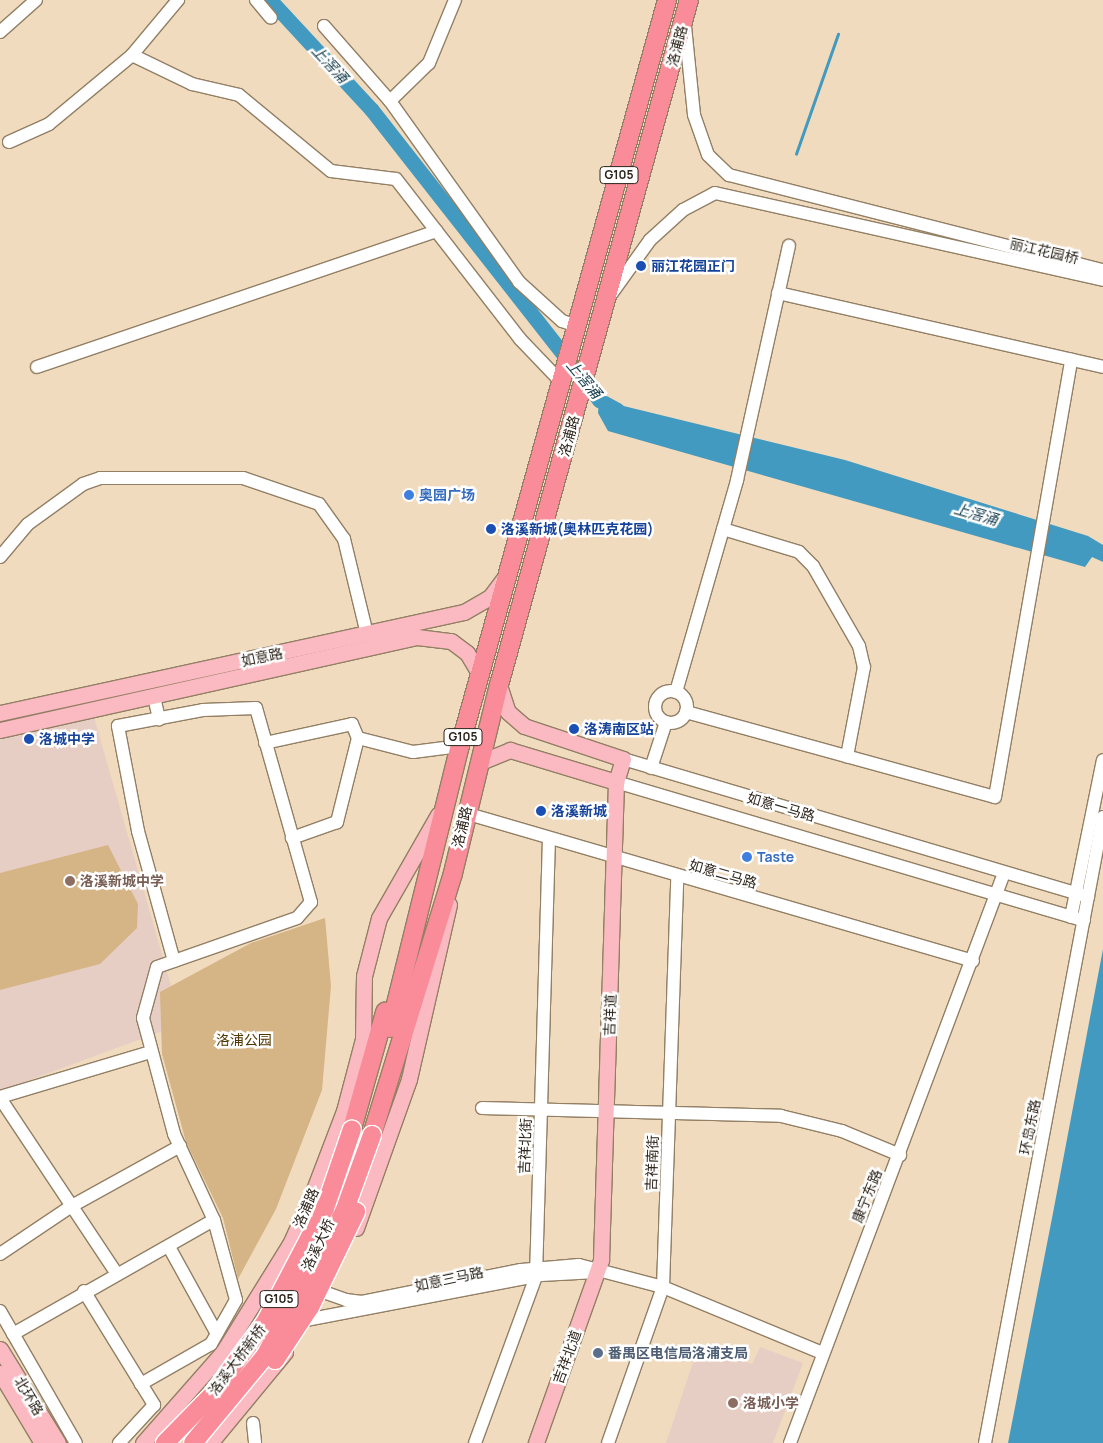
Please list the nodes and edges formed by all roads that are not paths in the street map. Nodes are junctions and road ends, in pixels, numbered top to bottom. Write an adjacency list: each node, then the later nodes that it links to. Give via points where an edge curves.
1 (36, 0): 9 (street)
2 (178, 0): 10 (street)
3 (256, 0): 7 (street)
4 (456, 0): 11 (street, via 429,63)
5 (668, 0): 20 (highway, 洛浦路 / G105)
6 (687, 8): 15 (street, via 694,115 717,167 742,180); 19 (highway, 洛浦路 / G105)
7 (271, 18)
8 (324, 26): 11 (street)
9 (0, 32)
10 (132, 55): 12 (street, via 49,124); 13 (street, via 192,84 239,94 331,171 396,179)
11 (390, 101): 20 (street, via 519,282 562,321)
12 (9, 142)
13 (436, 231): 22 (street); 24 (street, via 520,339)
14 (789, 246): 18 (street)
15 (979, 247): 16 (street, 丽江花园桥); 17 (street, 丽江花园桥); 19 (street, via 715,193 683,210 650,240)
16 (1103, 270)
17 (1103, 280)
18 (778, 292): 21 (street); 25 (street)
19 (606, 302): 30 (highway, 洛浦路 / G105)
20 (577, 326): 24 (highway, 洛浦路 / G105)
21 (1071, 360): 23 (street); 41 (street, via 995,797)
22 (37, 367)
23 (1103, 367)
24 (562, 383): 27 (highway, 洛浦路 / G105)
25 (723, 529): 31 (street); 41 (street, via 799,552 813,566 859,646 864,668)
26 (0, 557): 28 (street, via 28,524 83,484 100,478 243,478 319,504 344,539)
27 (509, 572): 28 (main road, 如意路, via 490,597 469,610); 29 (highway, 洛浦路 / G105)
28 (368, 634): 34 (main road, 如意路)
29 (480, 675): 32 (main road, 如意路, via 462,648 429,636); 40 (highway, 洛浦路 / G105)
30 (499, 685): 42 (main road, 如意一马路, via 508,712 524,726); 44 (highway, 洛浦路 / G105)
31 (676, 692): 33 (street, via 685,700); 36 (street, via 664,693 656,702 657,714)
32 (154, 697): 35 (street); 37 (main road, 如意路)
33 (686, 712): 36 (street, via 678,721); 41 (street)
34 (0, 713)
35 (159, 719): 39 (street, via 202,710 256,708); 60 (street, via 118,726 138,831)
36 (666, 722): 45 (street)
37 (0, 730)
38 (358, 738): 39 (street, via 352,724); 40 (street, via 413,752); 50 (street, via 337,822)
39 (266, 744): 50 (street)
40 (460, 746): 47 (highway, 洛浦路 / G105)
41 (847, 756)
42 (624, 759): 45 (street, 如意一马路); 46 (main road, 吉祥道)
43 (1103, 760): 56 (street, 环岛东路)
44 (478, 763): 46 (main road, 如意一马路, via 510,750); 48 (highway, 洛浦路 / G105)
45 (652, 768): 54 (street, 如意一马路)
46 (616, 782): 52 (main road, 吉祥道); 57 (street, 如意一马路)
47 (446, 800): 68 (highway); 73 (main road, 洛浦路, via 379,918 364,976 363,1039 344,1112)
48 (465, 813): 51 (street, 如意二马路); 53 (highway, 洛浦路 / G105)
49 (1103, 817): 56 (street, 环岛东路)
50 (292, 838): 60 (street, via 311,902 297,918)
51 (549, 839): 52 (street, 如意二马路); 65 (street, 吉祥北街)
52 (614, 860): 55 (street, 如意二马路); 66 (main road, 吉祥道)
53 (453, 873): 68 (highway); 76 (main road, 洛浦路, via 443,944 408,1079 379,1170)
54 (1004, 873): 56 (street, 如意一马路); 57 (street, 康宁东路)
55 (677, 876): 61 (street, 如意二马路); 67 (street, 吉祥南街)
56 (1082, 896): 58 (street); 59 (street, 环岛东路)
57 (997, 898): 58 (street, 如意一马路); 61 (street, 康宁东路)
58 (1071, 917): 59 (street, 如意一马路)
59 (1084, 921): 109 (street, 环岛东路)
60 (174, 961): 62 (street, via 157,967 142,1018)
61 (973, 961): 70 (street, 康宁东路)
62 (151, 1052): 63 (street); 69 (street)
63 (0, 1098): 71 (street)
64 (482, 1108): 65 (street)
65 (541, 1110): 66 (street); 77 (street, 吉祥北街)
66 (607, 1111): 67 (street); 78 (main road, 吉祥道)
67 (669, 1112): 70 (street, via 780,1116 842,1131); 81 (street, 吉祥南街)
68 (367, 1133): 100 (highway, 洛溪大桥新桥 / G105, bridge, via 266,1321 213,1394); 101 (highway, 洛溪大桥, via 336,1208 285,1309 234,1386); 102 (highway, 洛溪大桥, bridge, via 338,1225 265,1356); 103 (highway, 洛溪大桥新桥 / G105, bridge, via 354,1219 310,1306 273,1363)
69 (180, 1146): 71 (street); 72 (street)
70 (900, 1155): 91 (street, 康宁东路)
71 (70, 1207): 75 (street); 79 (street)
72 (214, 1220): 74 (street); 88 (street, via 236,1300)
73 (290, 1244): 76 (main road, via 289,1254 316,1270); 80 (main road, 洛浦路)
74 (169, 1248): 79 (street); 88 (street)
75 (0, 1254)
76 (339, 1265): 83 (main road, 洛浦路)
77 (536, 1272): 78 (street, 如意三马路, via 579,1265); 83 (street, 如意三马路, via 362,1302); 86 (street, 如意三马路); 105 (street, 吉祥北街)
78 (599, 1272): 81 (street, 如意三马路); 106 (main road, 吉祥北道)
79 (117, 1274): 82 (street)
80 (269, 1279): 83 (street, 如意三马路); 85 (main road, 洛浦路)
81 (663, 1287): 91 (street, 如意三马路); 107 (street, 吉祥南街)
82 (84, 1291): 87 (street); 93 (street)
83 (325, 1292): 86 (main road, 洛浦路)
84 (0, 1311): 87 (street)
85 (244, 1319): 90 (main road); 99 (main road, 洛浦路, via 210,1369)
86 (306, 1320): 90 (main road, 洛浦路)
87 (13, 1334): 97 (street)
88 (217, 1334): 93 (street, via 211,1344)
89 (0, 1348): 96 (main road, 北环路)
90 (288, 1348): 103 (main road, 洛浦路)
91 (822, 1353): 108 (street, 康宁东路)
92 (0, 1374): 95 (main road, 北环路)
93 (141, 1384): 98 (street, via 154,1405)
94 (253, 1423): 104 (street)
95 (42, 1443)
96 (58, 1443)
97 (76, 1443)
98 (119, 1443)
99 (143, 1443)
100 (165, 1443)
101 (182, 1443)
102 (193, 1443)
103 (208, 1443)
104 (256, 1443)
105 (475, 1443)
106 (536, 1443)
107 (608, 1443)
108 (790, 1443)
109 (984, 1443)

